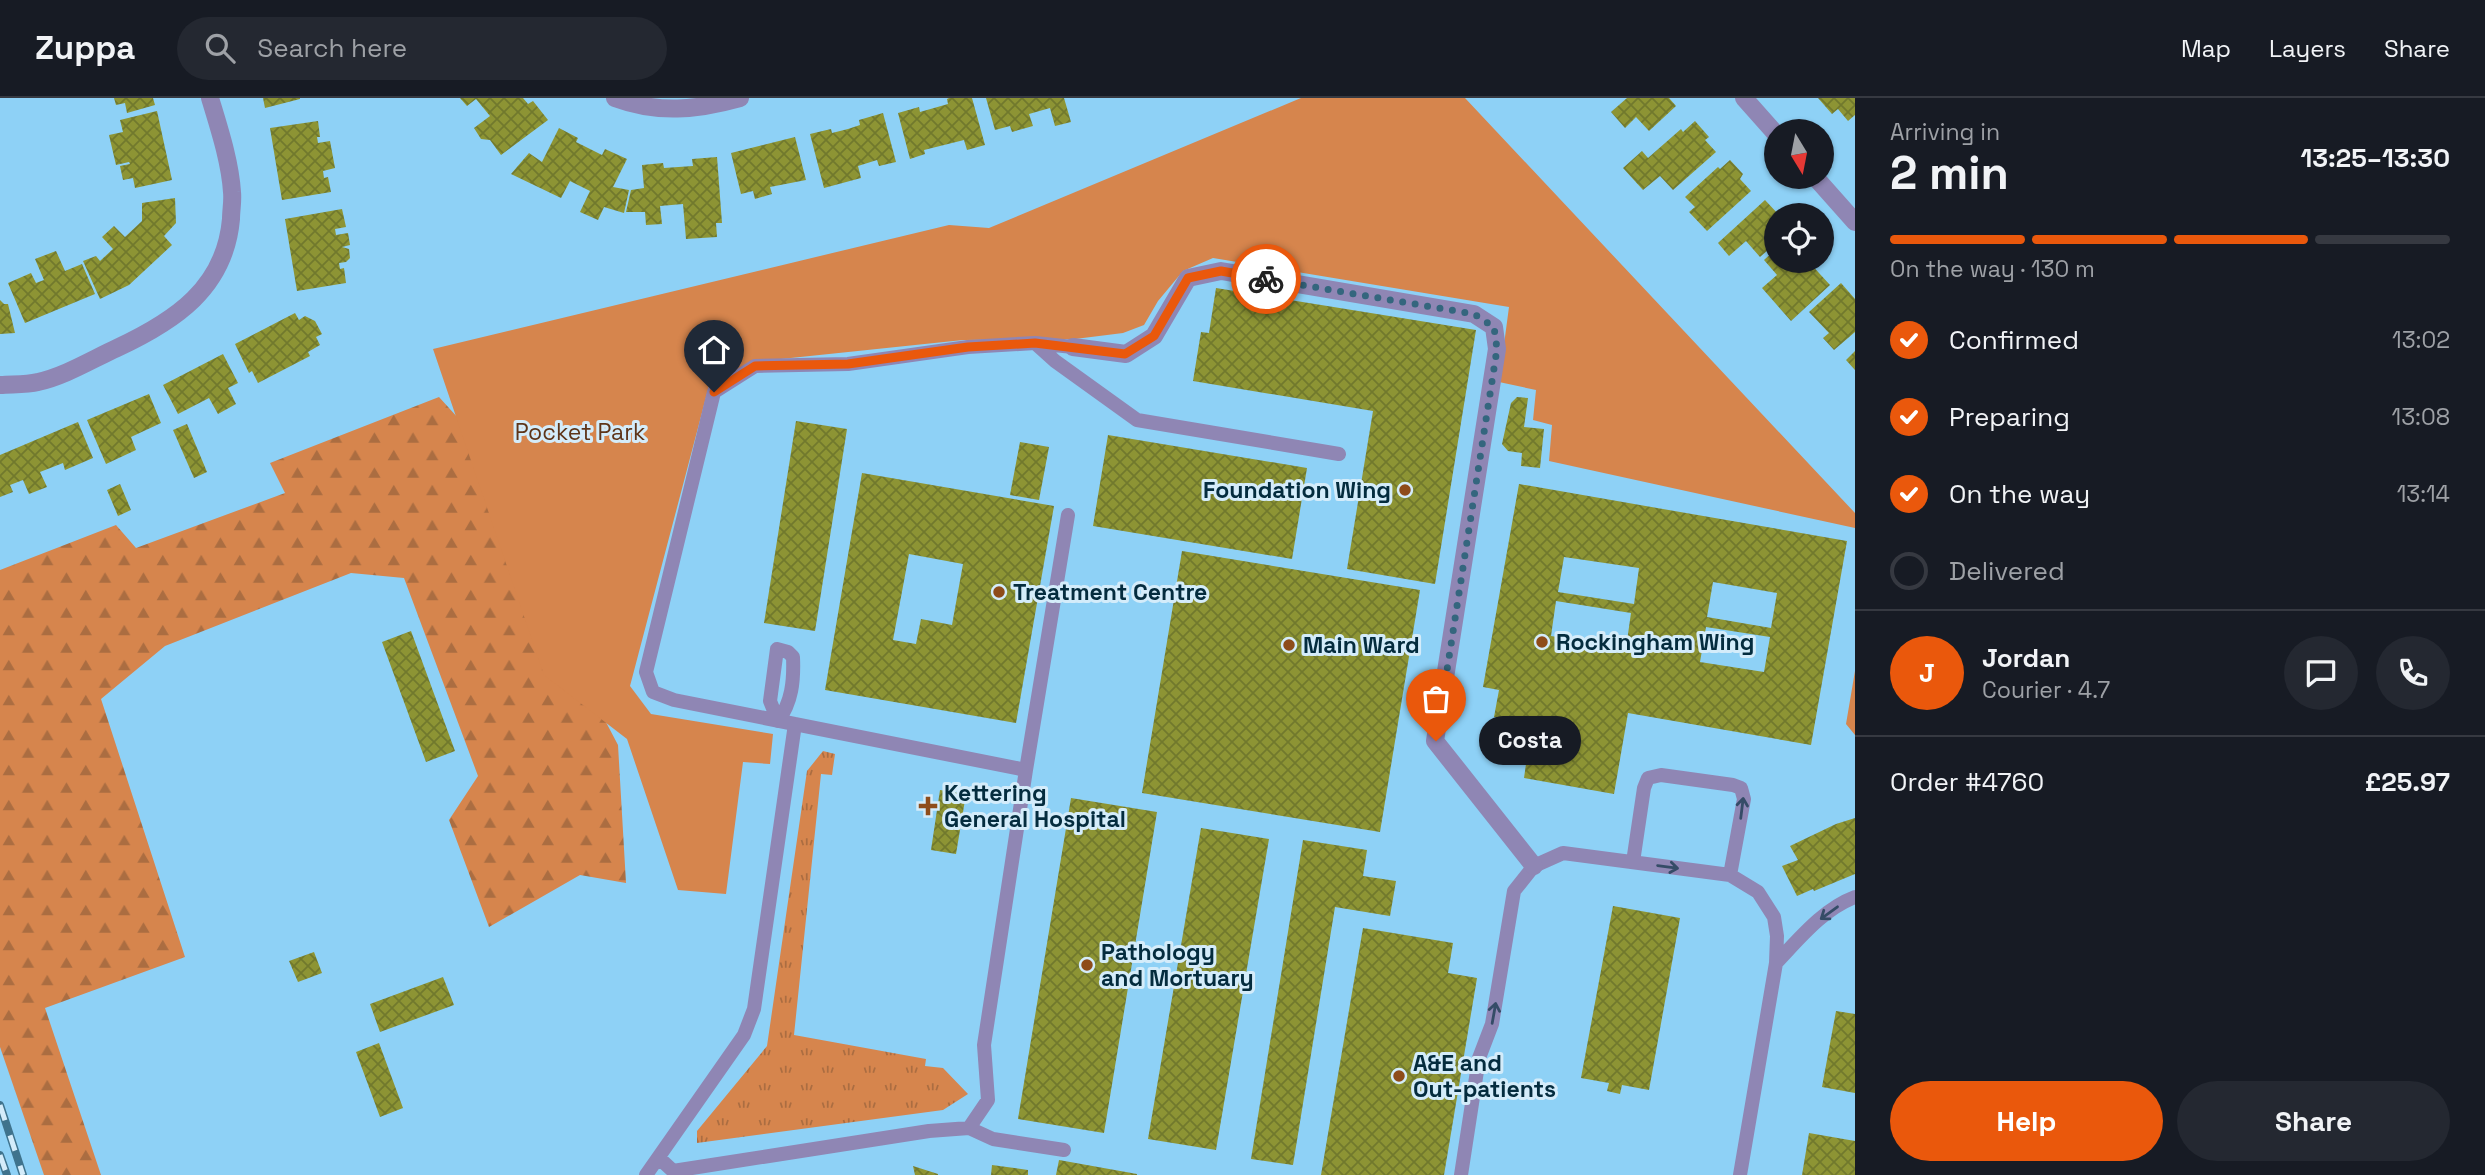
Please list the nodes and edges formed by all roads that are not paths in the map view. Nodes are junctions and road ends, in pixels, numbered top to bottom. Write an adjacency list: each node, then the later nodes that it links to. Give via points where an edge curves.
1 (211, 98): 10 (street, via 233,193 229,241 215,274 192,302 144,336 67,372 37,382)
2 (615, 98): 3 (street, via 672,111)
3 (740, 98)
4 (1744, 98): 5 (street)
5 (1764, 120)
6 (1826, 189): 7 (street)
7 (1855, 222)
8 (1035, 343): 9 (lane); 11 (lane, via 1137,420); 13 (lane, via 968,347 848,364 755,366 714,392 646,672 653,692 674,700)
9 (1073, 347): 16 (street, via 1125,354 1154,336 1188,278 1221,271 1474,314 1494,327 1497,349 1436,741)
10 (0, 385)
11 (1339, 454)
12 (1068, 515): 14 (lane)
13 (795, 724): 14 (lane); 22 (lane, via 754,1009 744,1035)
14 (1026, 769): 20 (lane, via 984,1045 988,1100)
15 (1633, 862): 16 (lane, via 1563,853); 17 (lane, one-way to 17); 17 (lane, one-way to 15, via 1744,799 1741,788 1661,775 1648,778 1644,788)
16 (1534, 866): 24 (lane, one-way to 16, via 1479,1058 1492,1024 1514,891)
17 (1730, 875): 19 (lane, via 1758,892 1774,917)
18 (1855, 897): 19 (lane, one-way to 19, via 1820,919)
19 (1776, 963): 25 (lane)
20 (969, 1128): 21 (lane, via 993,1139); 22 (lane, via 674,1171)
21 (1063, 1150)
22 (659, 1158): 23 (lane)
23 (646, 1175)
24 (1461, 1175)
25 (1740, 1175)

